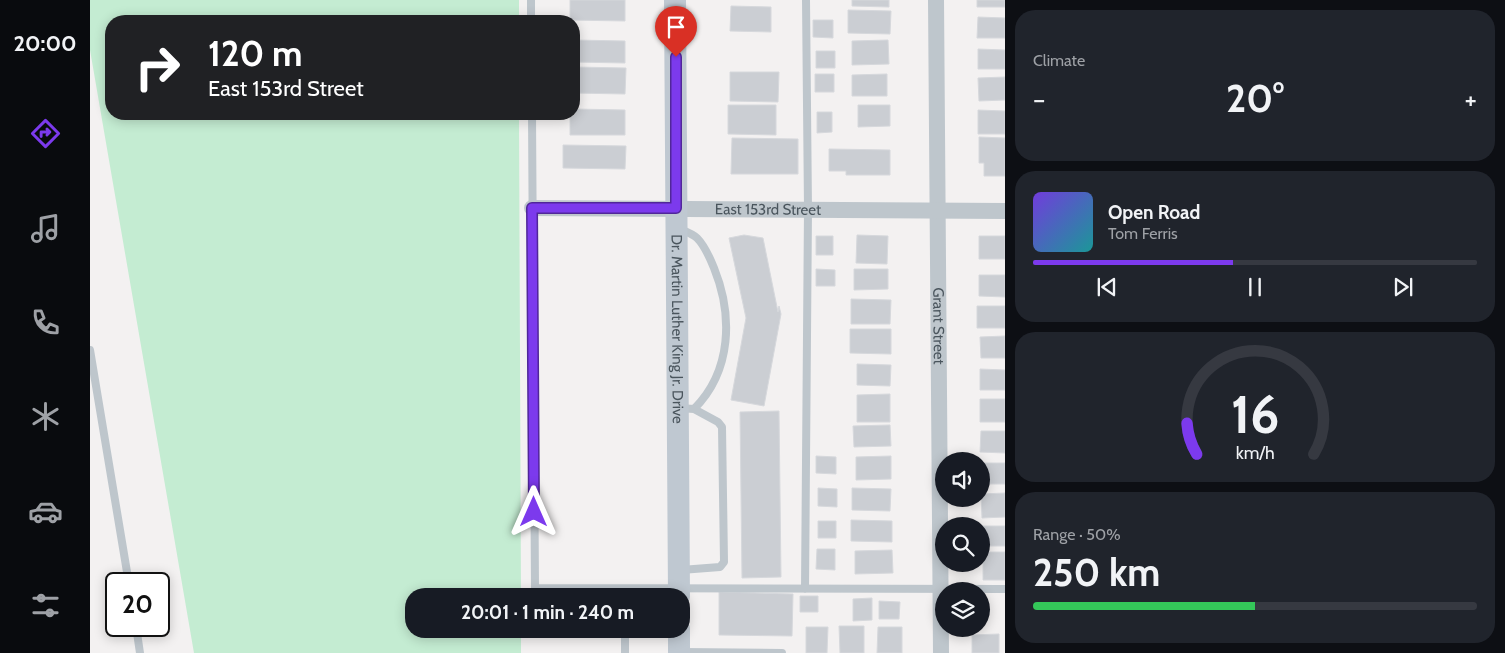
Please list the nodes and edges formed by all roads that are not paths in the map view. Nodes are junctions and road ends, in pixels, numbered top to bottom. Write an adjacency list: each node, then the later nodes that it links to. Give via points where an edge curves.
1 (531, 0): 5 (lane)
2 (675, 0): 11 (street, Dr. Martin Luther King Jr. Drive)
3 (806, 0): 8 (lane)
4 (936, 0): 9 (street, Grant Street)
5 (531, 15)
6 (532, 120): 7 (lane)
7 (532, 208): 11 (street, East 153rd Street); 16 (lane, via 535,588)
8 (808, 209): 9 (street, East 153rd Street); 11 (street, East 153rd Street); 17 (lane)
9 (938, 210): 10 (street, East 153rd Street); 15 (street, Grant Street)
10 (1005, 211)
11 (676, 218): 13 (street, Dr. Martin Luther King Jr. Drive); 13 (lane, via 697,237 710,258 724,291 728,319 726,344 717,378 710,391)
12 (90, 350): 14 (lane)
13 (686, 408): 16 (street, Dr. Martin Luther King Jr. Drive); 16 (lane, via 718,422 722,428 724,562 720,567)
14 (127, 572)
15 (940, 582)
16 (679, 585): 17 (lane)
17 (805, 589): 18 (lane)
18 (935, 589)
19 (990, 589): 20 (lane)
20 (1005, 589)
21 (138, 637): 25 (lane)
22 (941, 637): 29 (street, Grant Street)
23 (624, 638): 26 (lane)
24 (679, 638): 27 (street)
25 (140, 653)
26 (625, 653)
27 (679, 653): 28 (lane)
28 (782, 653)
29 (941, 653)

